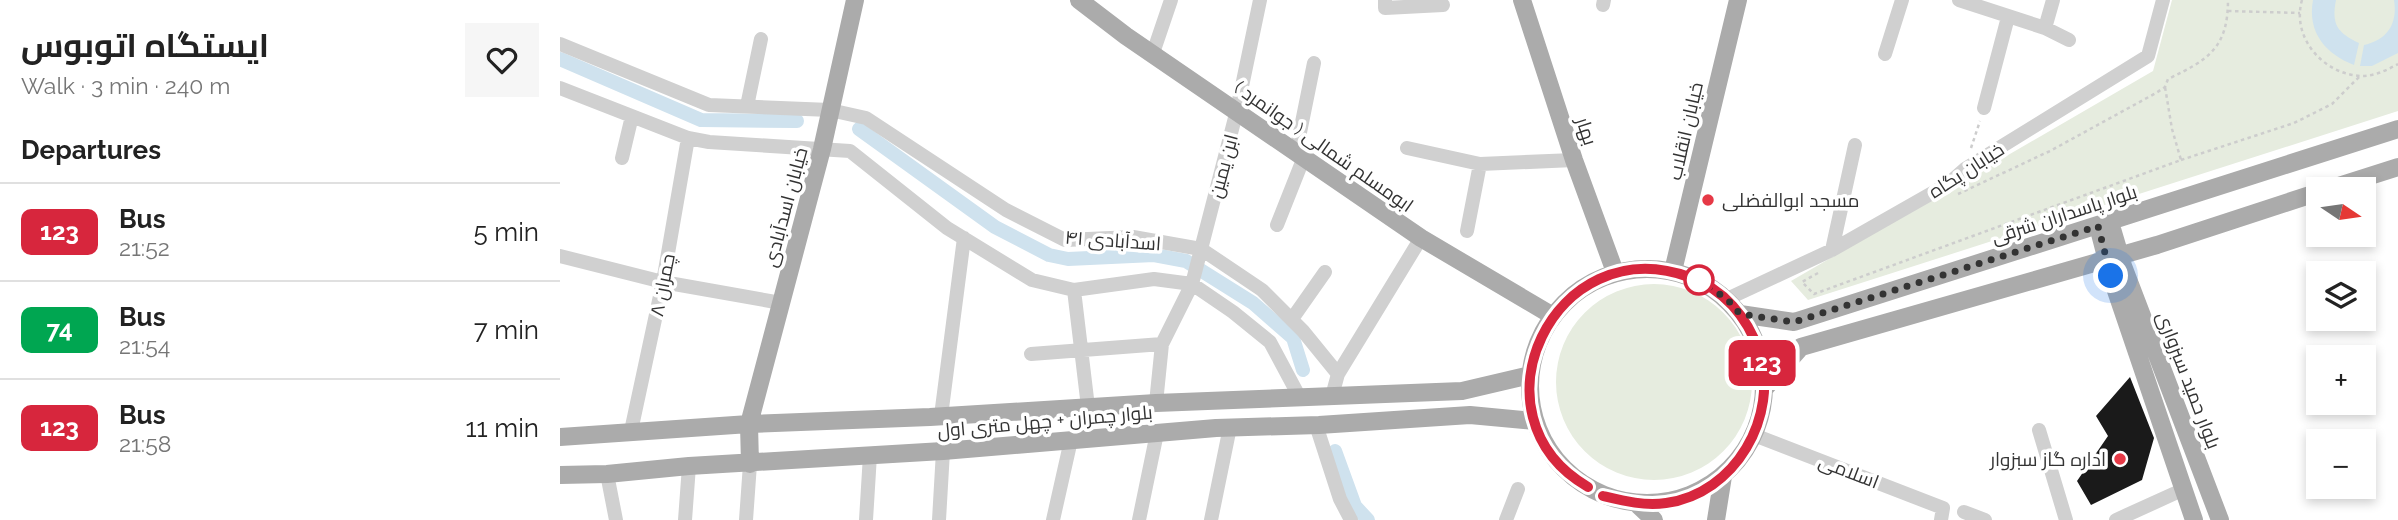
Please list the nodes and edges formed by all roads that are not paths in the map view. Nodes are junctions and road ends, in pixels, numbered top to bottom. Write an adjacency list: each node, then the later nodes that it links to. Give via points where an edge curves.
1 (855, 0): 24 (main road, خیابان اسدآبادی)
2 (1171, 0): 18 (street)
3 (1260, 0): 25 (street, ابن یمین)
4 (1385, 0): 12 (street, via 1385,8)
5 (1522, 0): 34 (main road, بهار)
6 (1738, 0): 51 (main road, خیابان انقلاب)
7 (1902, 0): 19 (street)
8 (1959, 0): 13 (street)
9 (2053, 0): 14 (street)
10 (2163, 0): 47 (street, خیابان پگاه, via 2148,56 1948,184)
11 (1090, 4): 18 (main road, ابومسلم شمالی ( جوانمرد ), via 1104,20)
12 (1443, 5)
13 (2008, 17): 14 (street); 23 (street)
14 (2045, 27): 16 (street)
15 (761, 39): 22 (street)
16 (2070, 40)
17 (560, 44): 22 (street, اسدآبادی ۴۱, via 709,105)
18 (1153, 53): 25 (main road, ابومسلم شمالی ( جوانمرد ))
19 (1885, 54)
20 (1314, 63): 32 (street)
21 (560, 88): 26 (street)
22 (747, 106): 24 (street, اسدآبادی ۴۱)
23 (1984, 108)
24 (830, 110): 31 (main road, خیابان اسدآبادی); 46 (street, اسدآبادی ۴۱, via 866,118 1006,210 1065,240 1133,237)
25 (1237, 110): 32 (main road, ابومسلم شمالی ( جوانمرد )); 46 (street, ابن یمین)
26 (632, 116): 28 (street); 33 (street)
27 (2398, 129): 39 (main road, بلوار پاسداران شرقی)
28 (688, 138): 31 (street); 55 (street, چمران ۸)
29 (1855, 145): 47 (street)
30 (1407, 148): 35 (street)
31 (822, 149): 44 (street, via 850,151); 59 (main road, خیابان اسدآبادی)
32 (1300, 155): 41 (street); 45 (main road, ابومسلم شمالی ( جوانمرد ))
33 (622, 158)
34 (1574, 160): 35 (street); 53 (main road, بهار)
35 (1480, 164): 42 (street)
36 (2398, 167): 37 (main road)
37 (2367, 177)
38 (2306, 196): 49 (main road)
39 (2155, 207): 40 (main road, بلوار پاسداران شرقی); 43 (street, via 2143,204 2074,225)
40 (2104, 224): 43 (main road, بلوار پاسداران شرقی); 49 (main road)
41 (1277, 225)
42 (1467, 231)
43 (2064, 236): 60 (main road, بلوار پاسداران شرقی, via 1794,322)
44 (964, 238): 57 (street, via 1032,280); 73 (street)
45 (1421, 238): 61 (main road, ابومسلم شمالی ( جوانمرد )); 66 (street)
46 (1201, 249): 56 (street, ابن یمین); 62 (street, اسدآبادی ۴۱, via 1262,290)
47 (1832, 250): 58 (street, خیابان پگاه)
48 (560, 256): 55 (street)
49 (2113, 257): 50 (main road); 54 (main road, بلوار حمید سبزواری); 112 (main road, بلوار حمید سبزواری)
50 (2087, 265): 54 (main road); 68 (main road, via 1801,347)
51 (1673, 271): 53 (main road); 58 (main road, via 1699,280)
52 (1325, 272): 62 (street)
53 (1615, 272): 61 (main road, via 1580,289)
54 (2111, 276): 92 (main road, بلوار حمید سبزواری)
55 (663, 282): 59 (street); 79 (street, چمران ۸)
56 (1192, 284): 57 (street, via 1154,279); 63 (street); 70 (street, via 1270,342)
57 (1074, 290): 64 (street)
58 (1727, 299): 60 (main road)
59 (781, 303): 75 (main road, خیابان اسدآبادی)
60 (1740, 314): 68 (main road, via 1754,336)
61 (1553, 316): 67 (main road, via 1537,344)
62 (1292, 319): 66 (street, اسدآبادی ۴۱)
63 (1162, 344): 64 (street); 71 (street)
64 (1080, 349): 65 (street); 72 (street)
65 (1031, 354)
66 (1338, 374): 69 (street)
67 (1530, 375): 69 (main road, بلوار چمران + چهل متری اول, via 1462,391); 74 (main road)
68 (1765, 388): 81 (main road)
69 (1332, 396): 70 (main road, بلوار چمران + چهل متری اول)
70 (1300, 398): 71 (main road, بلوار چمران + چهل متری اول)
71 (1156, 403): 72 (main road, بلوار چمران + چهل متری اول)
72 (1088, 407): 73 (main road, بلوار چمران + چهل متری اول)
73 (941, 416): 75 (main road, بلوار چمران + چهل متری اول)
74 (1534, 421): 76 (main road, بلوار چمران + چهل متری اول, via 1470,415); 93 (main road, via 1549,453 1573,479 1603,496)
75 (749, 424): 79 (main road, بلوار چمران + چهل متری اول); 86 (main road, خیابان اسدآبادی)
76 (1316, 425): 77 (main road, بلوار چمران + چهل متری اول); 104 (street)
77 (1230, 428): 80 (main road, بلوار چمران + چهل متری اول); 103 (street)
78 (2039, 430): 109 (street)
79 (631, 431): 82 (main road, بلوار چمران + چهل متری اول)
80 (1157, 433): 83 (main road, بلوار چمران + چهل متری اول); 102 (street)
81 (1754, 435): 90 (main road); 95 (street, اسلامی)
82 (560, 437)
83 (1071, 440): 84 (main road, بلوار چمران + چهل متری اول); 101 (street)
84 (943, 451): 85 (main road, بلوار چمران + چهل متری اول); 100 (street)
85 (870, 455): 86 (main road, بلوار چمران + چهل متری اول); 99 (street)
86 (750, 464): 87 (main road, بلوار چمران + چهل متری اول); 98 (street)
87 (689, 466): 88 (main road, بلوار چمران + چهل متری اول); 97 (street)
88 (607, 474): 89 (main road, بلوار چمران + چهل متری اول); 96 (street)
89 (560, 475)
90 (1723, 476): 93 (main road, via 1678,500); 107 (main road)
91 (1518, 489): 105 (street)
92 (2182, 489): 110 (street); 111 (main road, بلوار حمید سبزواری)
93 (1637, 504): 106 (main road)
94 (1964, 512): 108 (street)
95 (1942, 514)
96 (616, 520)
97 (685, 520)
98 (747, 520)
99 (866, 520)
100 (939, 520)
101 (1053, 520)
102 (1139, 520)
103 (1211, 520)
104 (1351, 520)
105 (1506, 520)
106 (1654, 520)
107 (1716, 520)
108 (1984, 520)
109 (2066, 520)
110 (2116, 520)
111 (2194, 520)
112 (2220, 520)

